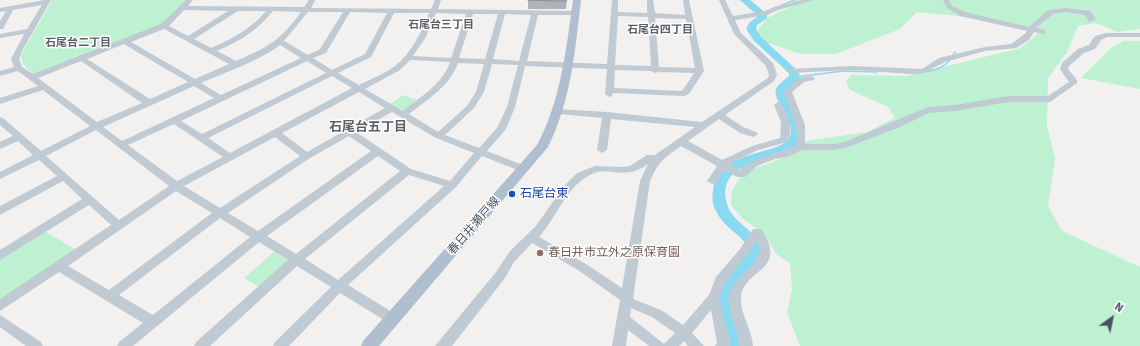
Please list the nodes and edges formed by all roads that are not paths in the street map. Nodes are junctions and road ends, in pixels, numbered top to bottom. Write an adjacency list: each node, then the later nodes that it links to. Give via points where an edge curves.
1 (23, 0): 13 (street)
2 (190, 0): 15 (street)
3 (312, 0): 19 (street)
4 (438, 0): 22 (street)
5 (577, 0): 26 (main road, 春日井瀬戸線)
6 (615, 0): 27 (street)
7 (650, 0): 28 (street)
8 (686, 0): 29 (street)
9 (722, 0): 30 (street)
10 (811, 0): 30 (street, via 776,8 767,13)
11 (946, 0): 34 (street, via 950,7 963,14)
12 (47, 1): 14 (street); 35 (street)
13 (0, 5)
14 (11, 8): 17 (street); 33 (street)
15 (182, 8): 16 (street); 32 (street)
16 (236, 9): 18 (street); 39 (street)
17 (0, 10)
18 (270, 10): 19 (street); 42 (street, via 258,26 248,33)
19 (305, 10): 20 (street); 41 (street)
20 (348, 10): 21 (street); 44 (street, via 323,51)
21 (391, 11): 22 (street); 56 (street, via 368,55)
22 (433, 11): 23 (street); 45 (street, via 421,41)
23 (470, 12): 24 (street); 46 (street)
24 (502, 12): 25 (street); 47 (street)
25 (535, 12): 26 (street); 48 (street)
26 (575, 13): 50 (main road, 春日井瀬戸線)
27 (614, 14): 28 (street); 52 (street)
28 (651, 15): 29 (street); 53 (street)
29 (689, 16): 55 (street)
30 (731, 18): 70 (street, via 738,34 770,66 773,75 771,79)
31 (1092, 20): 34 (street, via 1088,13 1057,10 1045,15)
32 (164, 26): 39 (street); 40 (street)
33 (0, 27)
34 (1032, 29): 36 (street); 54 (street, via 1026,38 1013,46 985,49 942,60 924,70 913,72)
35 (30, 31): 38 (street); 51 (street, via 15,59)
36 (1042, 32)
37 (1140, 35): 87 (street, via 1106,35 1098,38 1092,46 1081,51 1065,65 1064,69 1073,83 1050,98 1009,99 928,110 848,144 835,147)
38 (0, 36)
39 (189, 39): 42 (street)
40 (124, 41): 43 (street); 60 (street)
41 (280, 42): 44 (street); 49 (street)
42 (211, 51): 49 (street)
43 (81, 58): 58 (street); 65 (street)
44 (307, 58): 56 (street); 63 (street)
45 (409, 58): 46 (street); 62 (street)
46 (455, 60): 47 (street); 69 (street, via 443,82)
47 (488, 62): 48 (street); 81 (street, via 476,100)
48 (522, 63): 50 (street); 90 (street, via 507,118)
49 (237, 65): 60 (street)
50 (567, 66): 52 (street); 68 (main road, 春日井瀬戸線)
51 (19, 68): 57 (street); 58 (street)
52 (611, 68): 53 (street); 55 (street, via 610,92 681,94 686,92)
53 (655, 70): 55 (street)
54 (789, 71)
55 (700, 72)
56 (332, 73): 62 (street); 83 (street)
57 (0, 74)
58 (31, 78): 61 (street)
59 (810, 78): 77 (street, via 801,80 788,92 800,117)
60 (195, 83): 63 (street); 65 (street)
61 (43, 87): 64 (street); 74 (street)
62 (360, 90): 67 (street); 79 (street)
63 (220, 98): 73 (street)
64 (0, 101)
65 (149, 104): 74 (street)
66 (778, 104): 76 (street)
67 (392, 108): 69 (street); 78 (street)
68 (559, 111): 71 (street); 96 (main road, 春日井瀬戸線, via 553,129)
69 (403, 114): 81 (street)
70 (718, 115): 75 (street); 80 (street, via 746,134)
71 (607, 116): 75 (street); 88 (street)
72 (0, 120): 82 (street)
73 (174, 120): 83 (street); 85 (street)
74 (97, 126): 85 (street); 91 (street)
75 (702, 126): 84 (street)
76 (786, 127): 77 (street); 95 (street, via 784,140 748,151)
77 (802, 128): 87 (street, via 803,139)
78 (350, 132): 89 (street); 92 (street)
79 (275, 133): 92 (street); 93 (street)
80 (753, 134)
81 (439, 136): 90 (street)
82 (19, 137): 86 (street); 91 (street)
83 (202, 138): 93 (street)
84 (680, 141): 94 (street); 95 (street)
85 (121, 145): 102 (street)
86 (0, 146)
87 (800, 147): 95 (street, via 754,164 741,175)
88 (602, 150)
89 (378, 151): 97 (street); 107 (street)
90 (481, 152): 96 (street); 101 (street)
91 (40, 156): 98 (street); 99 (street)
92 (307, 156): 105 (street)
93 (230, 157): 102 (street)
94 (656, 159): 108 (street, via 650,157 634,168 598,168 576,177 540,229); 115 (street, via 645,181)
95 (723, 166): 100 (street)
96 (524, 169): 117 (main road, 春日井瀬戸線)
97 (407, 171): 101 (street); 110 (street)
98 (0, 176)
99 (63, 177): 103 (street); 104 (street)
100 (712, 181)
101 (452, 185): 112 (street)
102 (176, 186): 105 (street); 106 (street)
103 (89, 200): 106 (street); 109 (street)
104 (0, 211)
105 (220, 213): 107 (street); 113 (street)
106 (118, 225): 111 (street)
107 (258, 236): 110 (street); 120 (street)
108 (530, 237): 115 (street, via 582,267); 127 (street, via 513,253 501,275)
109 (0, 256)
110 (296, 260): 112 (street); 124 (street)
111 (59, 266): 113 (street); 116 (street)
112 (339, 286): 117 (street); 125 (street)
113 (109, 296): 120 (street)
114 (714, 297): 121 (street); 132 (street, via 724,344); 133 (street, via 720,280 757,232 765,248 764,257 736,292 736,302 747,339)
115 (627, 300): 119 (street); 121 (street, via 653,310)
116 (0, 306)
117 (393, 319): 126 (main road, 春日井瀬戸線)
118 (0, 320): 122 (street)
119 (624, 320): 128 (street); 129 (street)
120 (154, 322): 123 (street)
121 (685, 333): 130 (street); 131 (street)
122 (36, 346)
123 (124, 346)
124 (201, 346)
125 (280, 346)
126 (369, 346)
127 (442, 346)
128 (619, 346)
129 (659, 346)
130 (670, 346)
131 (697, 346)
132 (722, 346)
133 (746, 346)

